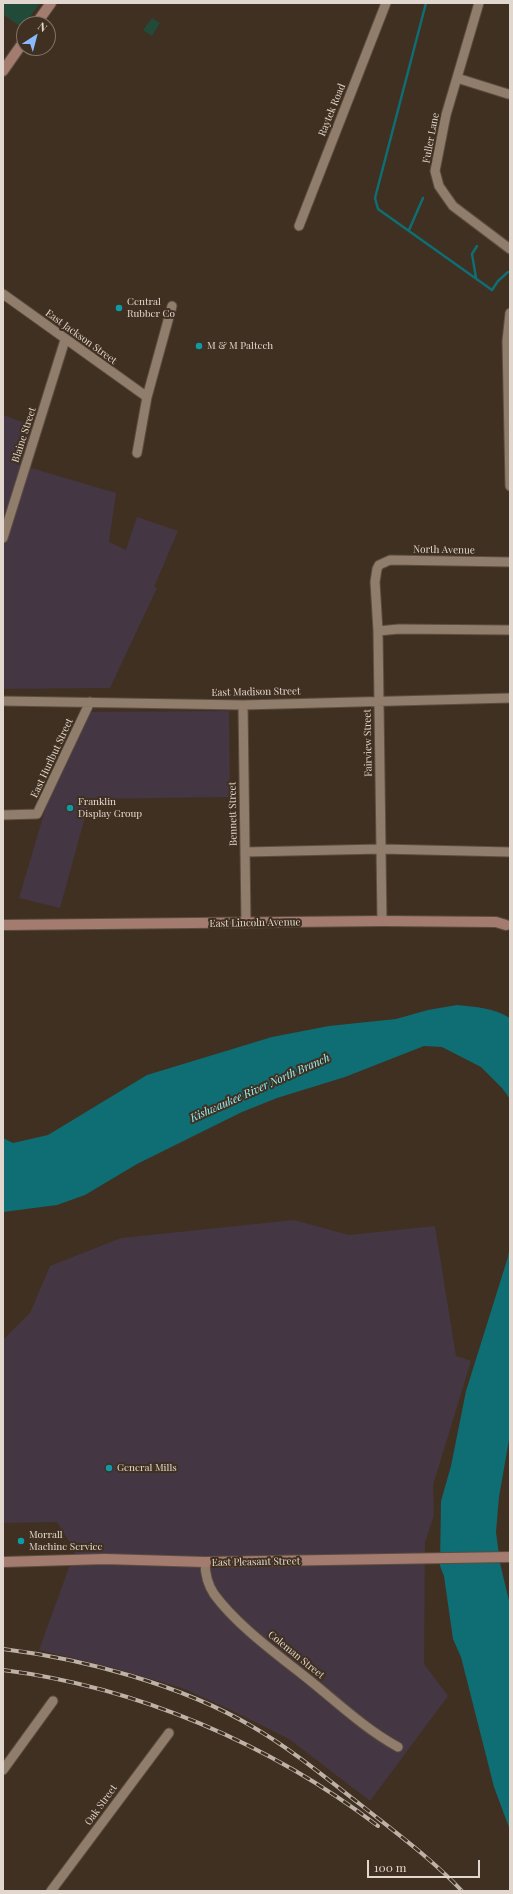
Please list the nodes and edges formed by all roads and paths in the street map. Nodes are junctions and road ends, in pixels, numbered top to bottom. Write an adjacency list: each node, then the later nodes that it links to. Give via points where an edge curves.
1 (51, 3): 4 (street)
2 (386, 3): 9 (street, Raytek Road)
3 (479, 3): 7 (street, Fuller Lane)
4 (42, 16)
5 (16, 52): 6 (street)
6 (3, 71)
7 (457, 78): 8 (street); 10 (street, Fuller Lane, via 446,115 435,171 439,186 452,206)
8 (508, 94)
9 (299, 226)
10 (510, 249)
11 (3, 294): 14 (street, East Jackson Street)
12 (172, 306): 15 (street)
13 (510, 313): 17 (street, via 507,341)
14 (65, 340): 15 (street, East Jackson Street); 18 (street, Blaine Street)
15 (146, 397): 16 (street)
16 (136, 453)
17 (510, 486)
18 (5, 523): 19 (street, Blaine Street)
19 (3, 538)
20 (510, 562): 21 (street, North Avenue, via 390,560)
21 (379, 565): 23 (street, Fairview Street, via 376,582)
22 (510, 630): 23 (street)
23 (378, 631): 26 (street, Fairview Street)
24 (510, 698): 26 (street, East Madison Street)
25 (3, 701): 27 (street, East Madison Street)
26 (379, 701): 28 (street, East Madison Street); 30 (street, Fairview Street)
27 (90, 702): 28 (street, East Madison Street); 29 (street, East Hurlbut Street, via 37,814)
28 (243, 705): 31 (street, Bennett Street)
29 (3, 815)
30 (380, 849): 31 (street); 32 (street); 33 (street, Fairview Street)
31 (246, 852): 34 (street, Bennett Street)
32 (510, 852)
33 (382, 921): 34 (street, East Lincoln Avenue); 36 (street, East Lincoln Avenue, via 496,922)
34 (246, 923): 35 (street, East Lincoln Avenue)
35 (3, 925)
36 (509, 926)
37 (510, 1557): 39 (street, East Pleasant Street)
38 (3, 1562): 39 (street, East Pleasant Street)
39 (205, 1562): 42 (street, Coleman Street, via 205,1574 213,1593 230,1613 381,1738)
40 (53, 1701): 43 (street)
41 (169, 1733): 44 (street, Oak Street)
42 (398, 1747)
43 (3, 1770)
44 (51, 1891)

